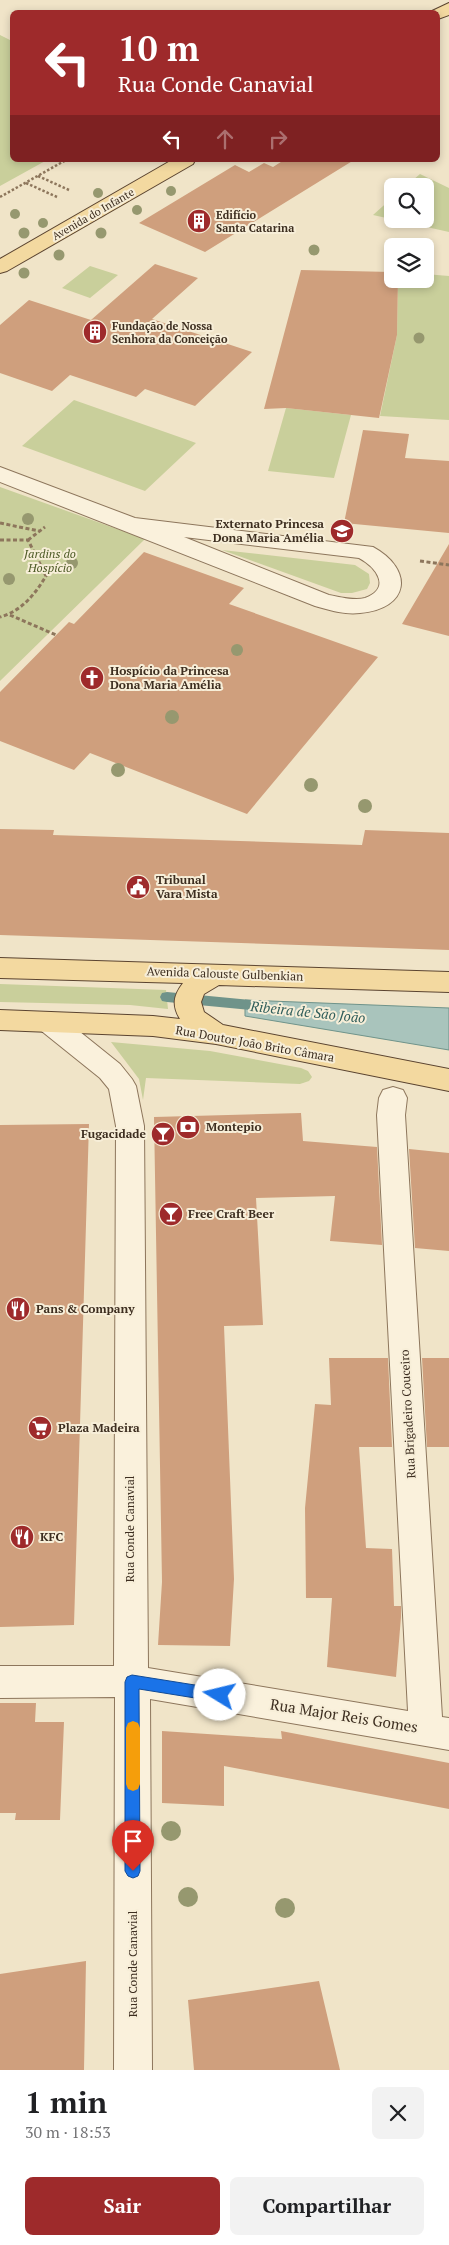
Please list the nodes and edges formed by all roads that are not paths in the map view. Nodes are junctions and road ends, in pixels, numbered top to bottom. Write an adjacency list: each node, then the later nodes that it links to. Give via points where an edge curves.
1 (183, 162): 2 (main road, Avenida do Infante)
2 (0, 267)
3 (0, 474): 4 (street)
4 (131, 524): 4 (street, via 323,601 346,606 366,605 380,600 390,590 392,579 386,569 380,560 366,552)
5 (0, 968): 6 (main road, Avenida Calouste Gulbenkian)
6 (218, 974): 7 (main road, Avenida Calouste Gulbenkian); 10 (main road, via 201,980 190,990 187,1003 190,1016 200,1026)
7 (449, 982)
8 (0, 1020): 9 (main road, Rua Doutor João Brito Câmara)
9 (49, 1022): 10 (main road, Rua Doutor João Brito Câmara, via 153,1026); 14 (street, Rua Conde Canavial, via 110,1071 122,1086 130,1126)
10 (216, 1034): 11 (main road, Rua Doutor João Brito Câmara)
11 (449, 1080)
12 (393, 1098): 15 (street, Rua Brigadeiro Couceiro, via 392,1125)
13 (0, 1682): 14 (street, Rua Major Reis Gomes)
14 (132, 1682): 15 (street, Rua Major Reis Gomes); 16 (street, Rua Conde Canavial)
15 (438, 1732)
16 (132, 2070)

